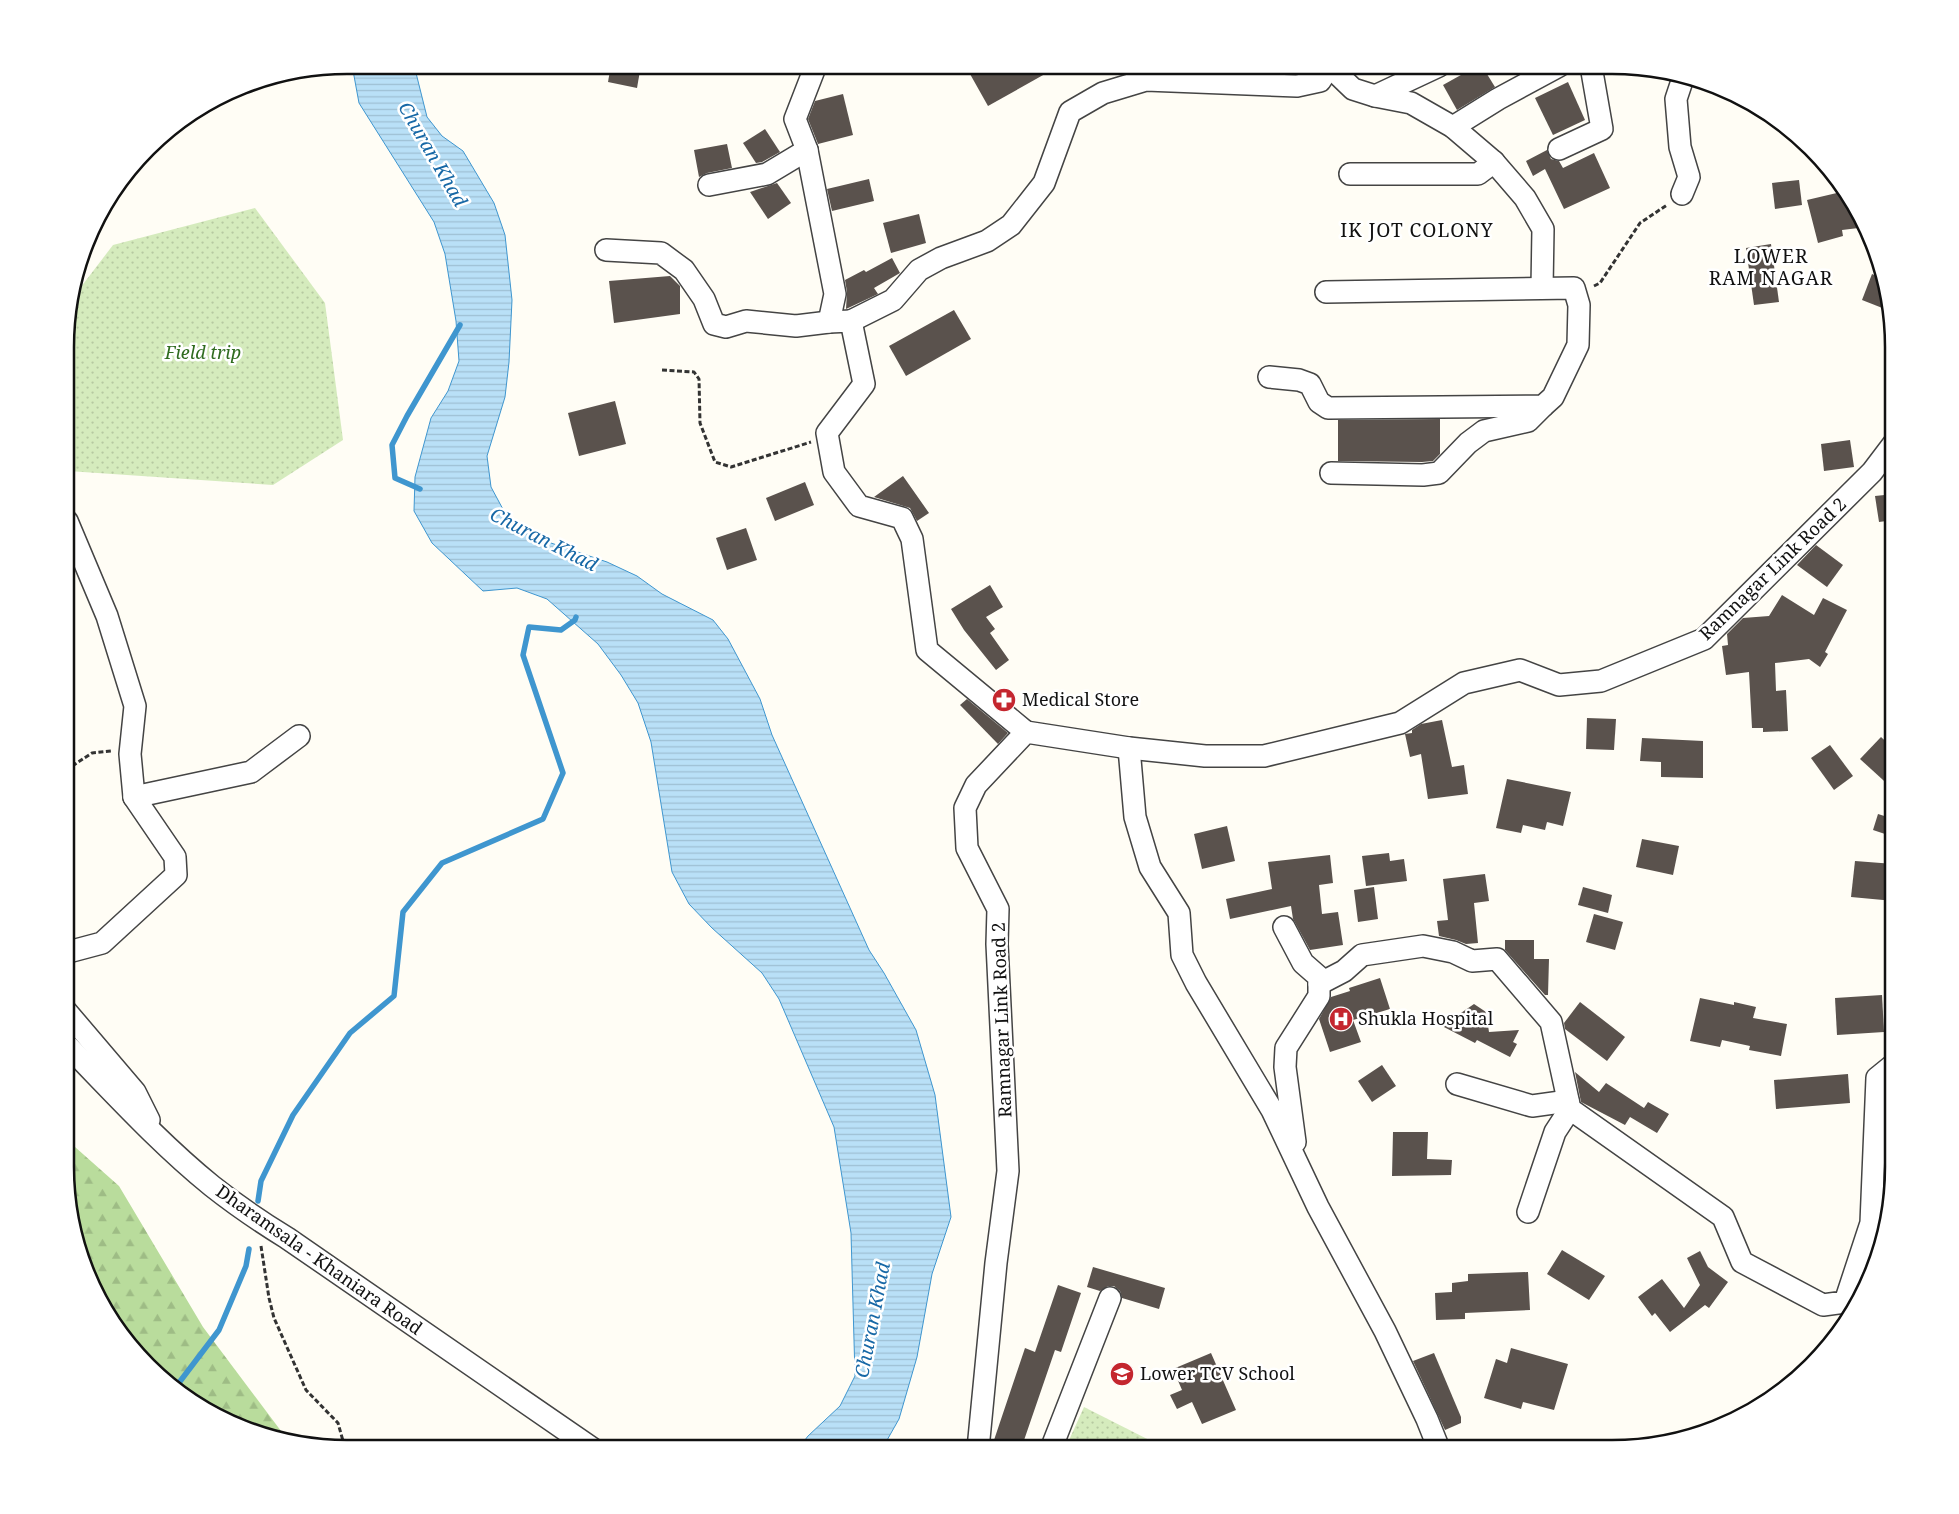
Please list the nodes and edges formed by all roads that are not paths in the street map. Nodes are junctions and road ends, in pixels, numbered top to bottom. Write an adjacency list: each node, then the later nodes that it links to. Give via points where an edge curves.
1 (812, 74): 11 (street, via 795,118)
2 (1324, 74): 19 (street, via 1320,81 1297,86 1146,80 1103,93 1070,112 1044,183 1011,225 987,241 919,270 893,300)
3 (1337, 74): 8 (street, via 1353,89)
4 (1422, 74): 8 (street)
5 (1544, 74): 9 (street)
6 (1592, 74): 10 (street, via 1602,129)
7 (1681, 83): 15 (street, via 1676,99 1680,147 1689,177)
8 (1375, 96): 9 (street, via 1411,103)
9 (1454, 126): 12 (street)
10 (1560, 149)
11 (807, 150): 14 (street, via 767,174); 20 (street, via 836,294)
12 (1494, 162): 13 (street, via 1478,174); 17 (street, via 1525,198 1543,229)
13 (1350, 174)
14 (709, 185)
15 (1682, 194)
16 (606, 250): 20 (street, via 661,253 684,270 704,299 714,324 726,327 746,321 796,326)
17 (1542, 288): 18 (street); 22 (street, via 1574,288 1579,305 1578,344 1553,397)
18 (1326, 292)
19 (851, 321): 20 (street); 26 (street, via 864,384 828,433 834,472 859,506 902,518 912,540 927,650)
20 (829, 322)
21 (1269, 377): 22 (street, via 1310,384 1319,402 1328,408)
22 (1544, 406): 24 (street, via 1528,421 1484,431 1439,473)
23 (1885, 455): 28 (street, Ramnagar Link Road 2, via 1872,472 1704,639 1601,681 1559,685 1520,670 1464,682 1400,723 1264,756 1205,756)
24 (1331, 473)
25 (74, 538): 29 (street, via 107,616 134,706 130,754)
26 (1026, 732): 28 (street, Ramnagar Link Road 2); 43 (street, Ramnagar Link Road 2, via 976,785 965,808 967,848 998,909 996,944 1008,1172)
27 (300, 736): 29 (street, via 251,772)
28 (1129, 748): 39 (street, via 1135,817 1150,867 1179,913 1182,955 1272,1110)
29 (134, 797): 31 (street, via 175,857 176,874 102,943)
30 (1284, 927): 32 (street, via 1303,963 1319,977)
31 (74, 950)
32 (1319, 984): 37 (street, via 1344,971 1362,955 1406,948 1423,946 1453,952 1472,961 1497,959 1551,1022); 39 (street, via 1319,996 1286,1048 1285,1067)
33 (74, 1020): 38 (street, via 135,1092)
34 (74, 1052): 38 (street, Dharamsala - Khaniara Road)
35 (1885, 1072): 37 (street, via 1877,1078 1870,1222 1845,1302 1823,1305 1742,1262 1723,1216)
36 (1457, 1084): 37 (street, via 1532,1106)
37 (1569, 1105): 40 (street, via 1555,1132)
38 (158, 1138): 42 (street, Dharamsala - Khaniara Road, via 250,1214)
39 (1298, 1165): 45 (street, via 1385,1332)
40 (1528, 1212)
41 (1110, 1298): 44 (street)
42 (582, 1440)
43 (979, 1440)
44 (1055, 1440)
45 (1435, 1440)

